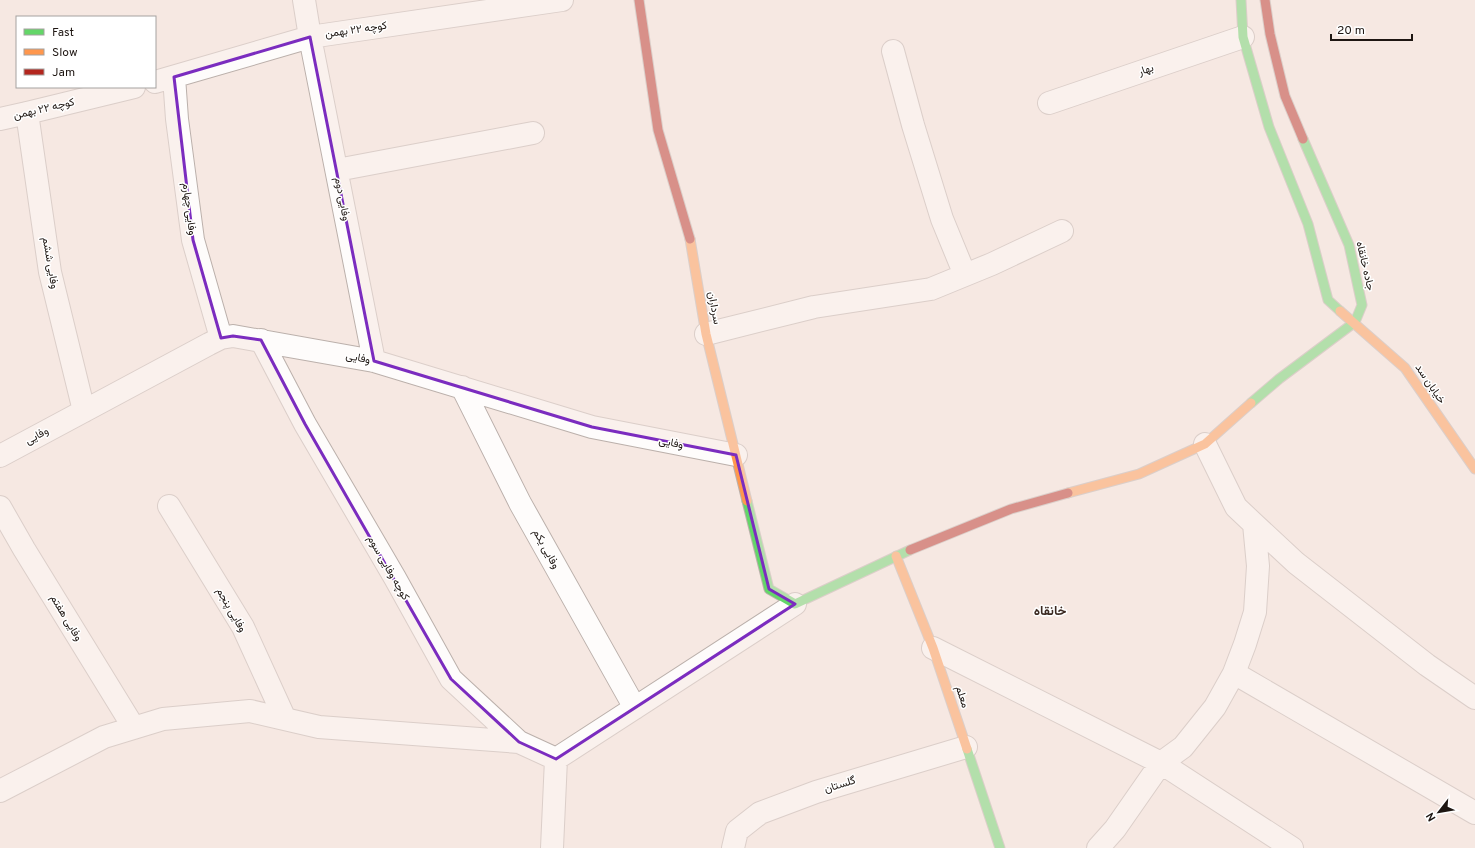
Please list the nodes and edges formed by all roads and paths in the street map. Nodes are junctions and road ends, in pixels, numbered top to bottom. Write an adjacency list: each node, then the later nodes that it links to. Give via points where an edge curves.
1 (304, 0): 7 (street, وفایی دوم)
2 (562, 0): 6 (street, کوچه ۲۲ بهمن)
3 (639, 0): 20 (street, سرداران, via 658,130 690,240)
4 (1241, 0): 8 (street)
5 (1266, 0): 19 (street, جاده خانقاه, via 1270,34 1285,96 1349,245 1362,305)
6 (490, 5): 7 (street, کوچه ۲۲ بهمن)
7 (310, 37): 10 (street, کوچه ۲۲ بهمن); 16 (street, وفایی دوم)
8 (1243, 37): 12 (street, بهار); 19 (street, via 1269,127 1308,224 1328,300)
9 (893, 51): 18 (street, via 942,219)
10 (164, 79): 21 (street, وفایی چهارم, via 177,119 193,240)
11 (130, 88): 13 (street, کوچه ۲۲ بهمن)
12 (1049, 103)
13 (27, 113): 14 (street, کوچه ۲۲ بهمن); 25 (street, وفایی ششم, via 50,272)
14 (0, 118)
15 (533, 133): 16 (street)
16 (336, 170): 23 (street, وفایی دوم)
17 (1062, 231): 18 (street)
18 (965, 275): 20 (street, via 931,289 814,307)
19 (1355, 322): 26 (street, via 1279,379); 29 (street, خیابان سد, via 1404,368)
20 (706, 334): 28 (street, سرداران)
21 (221, 338): 22 (street, وفایی, via 233,336); 25 (street, وفایی)
22 (261, 340): 23 (street, وفایی); 41 (street, کوچه وفایی سوم, via 305,424 451,679)
23 (374, 361): 24 (street, وفایی)
24 (462, 387): 28 (street, وفایی, via 592,427); 38 (street, وفایی یکم, via 520,503)
25 (84, 411): 27 (street, وفایی)
26 (1205, 444): 32 (street, via 1236,507); 33 (street, via 1139,474 1011,510)
27 (0, 456)
28 (736, 456): 34 (street, سرداران, via 769,589)
29 (1475, 470)
30 (169, 506): 39 (street, وفایی پنجم, via 242,627)
31 (0, 507): 40 (street, وفایی هفتم)
32 (1254, 524): 36 (street, via 1258,566 1256,612); 37 (street, via 1315,577 1427,665)
33 (896, 556): 34 (street); 35 (street, معلم)
34 (795, 604): 38 (street)
35 (933, 648): 42 (street, معلم); 44 (street)
36 (1234, 672): 44 (street, via 1215,707 1183,747); 46 (street)
37 (1475, 698)
38 (635, 708): 43 (street)
39 (285, 719): 40 (street, via 250,711 163,719); 41 (street, via 319,727)
40 (134, 728): 45 (street, via 104,737)
41 (519, 742): 43 (street, کوچه وفایی سوم)
42 (966, 747): 48 (street, گلستان, via 816,792 760,813 737,831); 49 (street, معلم)
43 (556, 759): 47 (street)
44 (1161, 763): 50 (street, via 1115,829); 51 (street)
45 (0, 791)
46 (1475, 813)
47 (552, 848)
48 (733, 848)
49 (1000, 848)
50 (1098, 848)
51 (1292, 848)

